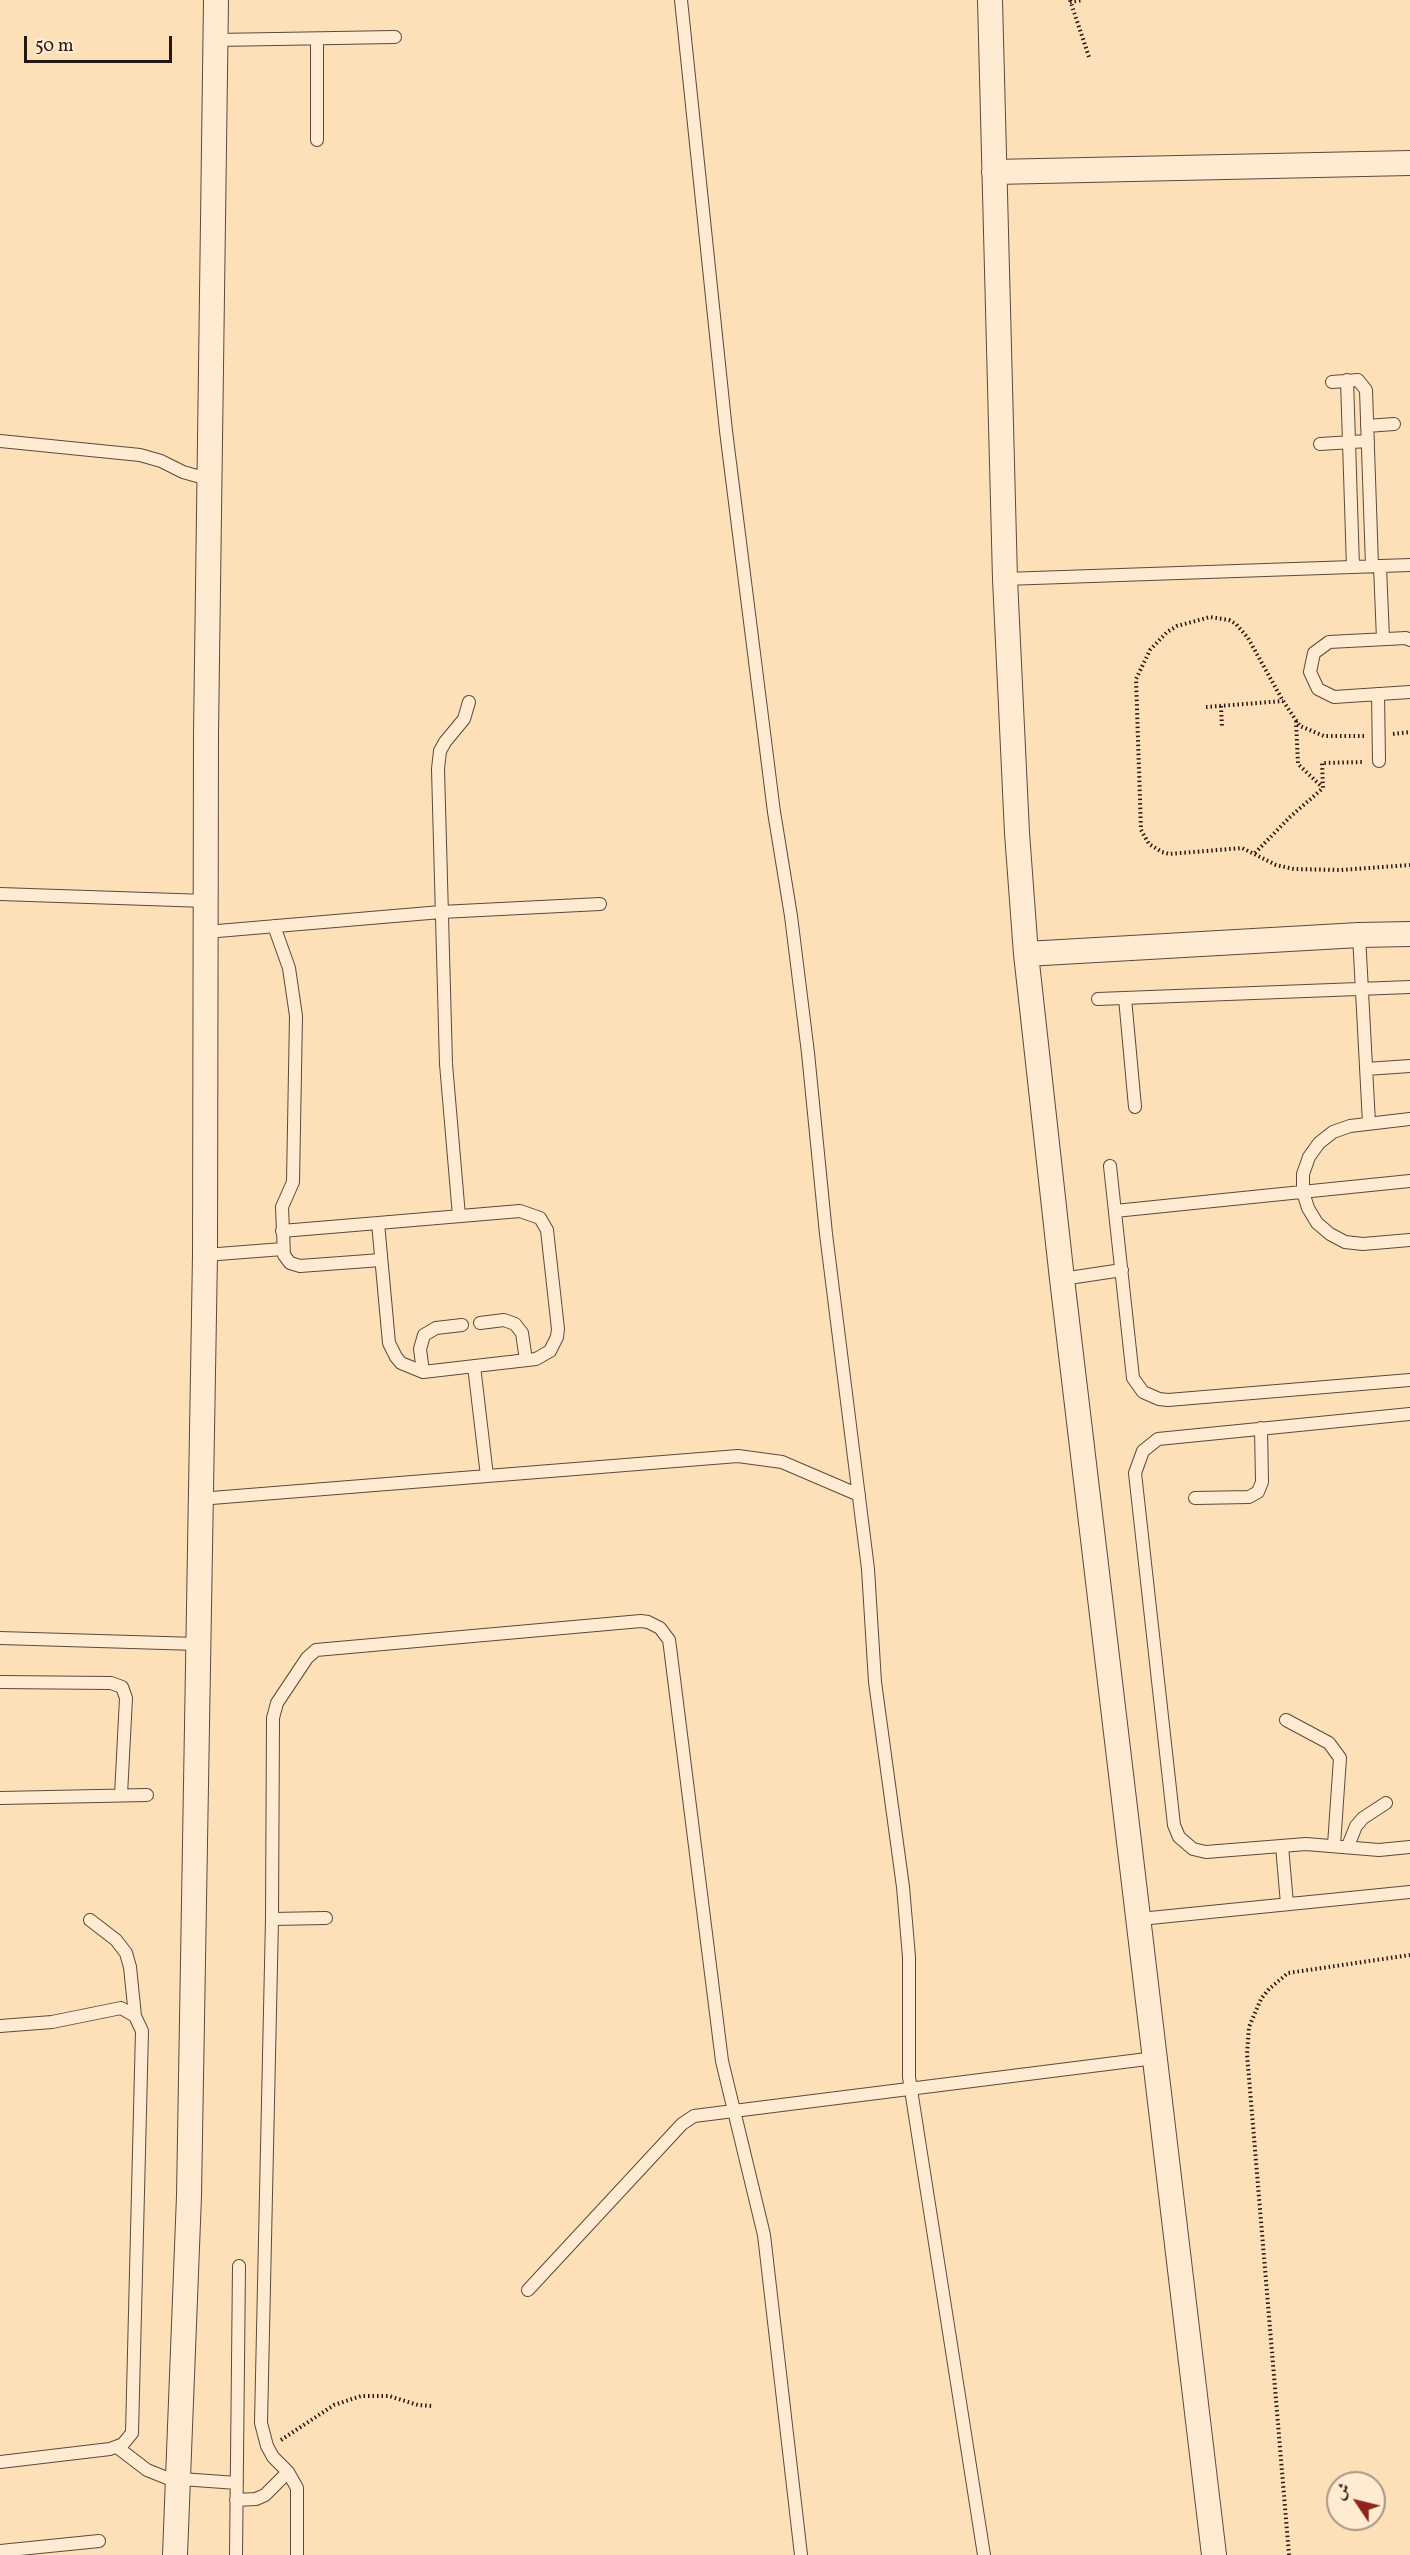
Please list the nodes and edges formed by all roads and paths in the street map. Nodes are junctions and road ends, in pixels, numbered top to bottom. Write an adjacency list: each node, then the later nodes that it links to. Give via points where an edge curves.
1 (216, 0): 8 (street)
2 (681, 0): 82 (lane, via 723,408 800,984)
3 (990, 0): 12 (street)
4 (1083, 0): 5 (path)
5 (1070, 1): 9 (path)
6 (395, 37): 7 (lane)
7 (316, 39): 8 (lane); 10 (lane)
8 (216, 40): 21 (street)
9 (1089, 57)
10 (316, 140)
11 (1410, 163): 12 (street)
12 (994, 172): 25 (street)
13 (1347, 380): 14 (lane); 16 (lane, via 1358,380 1364,386); 19 (lane)
14 (1332, 382)
15 (1394, 424): 16 (lane)
16 (1367, 426): 18 (lane)
17 (0, 441): 21 (lane, via 140,456)
18 (1368, 441): 19 (lane); 23 (lane)
19 (1349, 442): 20 (lane); 24 (lane)
20 (1320, 444)
21 (211, 480): 43 (street)
22 (1410, 565): 23 (lane)
23 (1376, 566): 24 (lane); 26 (lane)
24 (1353, 567): 25 (lane)
25 (1005, 579): 50 (street)
26 (1383, 639): 27 (lane); 29 (lane, via 1329,642 1314,653 1310,672 1318,688 1334,697)
27 (1410, 639)
28 (1410, 692): 29 (lane)
29 (1378, 694): 37 (lane)
30 (1283, 701): 32 (path); 34 (path); 40 (path, via 1243,630 1219,617 1201,618 1167,632 1150,650 1136,679 1139,819 1144,837 1155,849 1169,854 1235,848)
31 (469, 702): 45 (lane, via 464,719 445,742 438,760)
32 (1221, 706): 33 (path); 35 (path)
33 (1206, 707)
34 (1296, 721): 37 (path, via 1306,730 1324,736); 39 (path, via 1298,764)
35 (1222, 728)
36 (1410, 732): 37 (path)
37 (1379, 735): 38 (lane)
38 (1379, 761): 39 (path, via 1322,763)
39 (1323, 788): 40 (path)
40 (1254, 853): 41 (path, via 1294,869)
41 (1410, 865)
42 (0, 894): 43 (lane)
43 (206, 901): 47 (street)
44 (600, 904): 45 (lane)
45 (441, 912): 46 (lane); 64 (lane, via 446,1064)
46 (274, 926): 47 (lane); 66 (lane, via 292,984 296,1016 293,1182 283,1203)
47 (206, 932): 69 (street)
48 (1410, 934): 49 (street)
49 (1359, 935): 50 (street); 52 (lane)
50 (1026, 954): 72 (street)
51 (1410, 987): 52 (lane)
52 (1362, 989): 53 (lane); 56 (lane)
53 (1125, 998): 54 (lane); 57 (lane)
54 (1098, 999)
55 (1410, 1066): 56 (lane)
56 (1366, 1069): 59 (lane)
57 (1135, 1107)
58 (1410, 1119): 59 (lane)
59 (1369, 1123): 62 (lane, via 1333,1132 1320,1143 1306,1166)
60 (1110, 1166): 63 (lane)
61 (1410, 1181): 62 (lane)
62 (1303, 1192): 63 (lane); 67 (lane, via 1317,1223 1345,1242)
63 (1115, 1211): 71 (lane)
64 (459, 1216): 65 (lane); 75 (lane, via 527,1212 540,1218 547,1230 557,1337 543,1356)
65 (378, 1223): 66 (lane); 70 (lane)
66 (282, 1231): 68 (lane)
67 (1410, 1240)
68 (283, 1249): 69 (lane); 70 (lane, via 290,1263 300,1266)
69 (205, 1255): 84 (street)
70 (381, 1260): 77 (lane, via 392,1350 408,1367)
71 (1122, 1270): 72 (lane); 78 (lane, via 1133,1378 1150,1397 1168,1400)
72 (1062, 1279): 102 (street)
73 (480, 1323): 75 (lane, via 504,1320 515,1324 522,1333)
74 (462, 1325): 77 (lane, via 436,1328 424,1335 420,1349)
75 (526, 1360): 76 (lane)
76 (474, 1366): 77 (lane); 81 (lane)
77 (423, 1372)
78 (1410, 1380)
79 (1410, 1414): 80 (lane)
80 (1261, 1428): 83 (lane, via 1262,1482 1258,1492 1249,1497); 94 (lane, via 1158,1438 1143,1451 1135,1473 1176,1831 1188,1846 1200,1851)
81 (487, 1476): 82 (lane, via 760,1457 791,1465); 84 (lane)
82 (859, 1494): 107 (lane, via 875,1682 907,1922)
83 (1194, 1498)
84 (199, 1499): 86 (street)
85 (0, 1638): 86 (lane)
86 (197, 1644): 116 (street, via 189,2196)
87 (0, 1682): 90 (lane, via 111,1683 122,1687 126,1698)
88 (1286, 1720): 93 (lane, via 1329,1743 1340,1758)
89 (147, 1795): 90 (lane)
90 (121, 1796): 91 (lane)
91 (0, 1798)
92 (1386, 1803): 95 (lane, via 1363,1818)
93 (1334, 1845): 94 (lane); 95 (lane)
94 (1282, 1846): 98 (lane)
95 (1348, 1846): 96 (lane, via 1379,1850)
96 (1410, 1847)
97 (1410, 1892): 98 (lane)
98 (1287, 1904): 102 (lane)
99 (326, 1918): 100 (lane)
100 (272, 1919): 108 (lane, via 273,1718 280,1696 311,1653 648,1622 665,1634 670,1647 722,2061); 112 (lane, via 261,2422)
101 (90, 1920): 104 (lane, via 110,1934 126,1953)
102 (1140, 1920): 106 (street)
103 (1410, 1955): 127 (path, via 1288,1973 1261,1999 1249,2027 1247,2054)
104 (135, 2016): 105 (lane, via 112,2008 52,2022); 113 (lane, via 142,2031 134,2425 129,2439)
105 (0, 2026)
106 (1155, 2058): 107 (lane); 126 (street)
107 (911, 2089): 108 (lane); 125 (lane)
108 (734, 2111): 110 (lane, via 701,2114 682,2124); 124 (lane, via 764,2235)
109 (239, 2266): 117 (lane)
110 (528, 2290)
111 (432, 2406): 112 (path, via 389,2396 361,2396 334,2405 296,2432)
112 (267, 2446): 115 (lane)
113 (117, 2447): 114 (lane); 116 (lane, via 147,2470)
114 (0, 2462)
115 (288, 2472): 118 (lane, via 265,2496); 123 (lane, via 298,2498)
116 (178, 2480): 117 (lane); 121 (street)
117 (237, 2483): 118 (lane)
118 (236, 2500): 122 (lane)
119 (99, 2541): 120 (lane)
120 (0, 2551)
121 (175, 2555)
122 (236, 2555)
123 (297, 2555)
124 (801, 2555)
125 (984, 2555)
126 (1214, 2555)
127 (1289, 2555)

